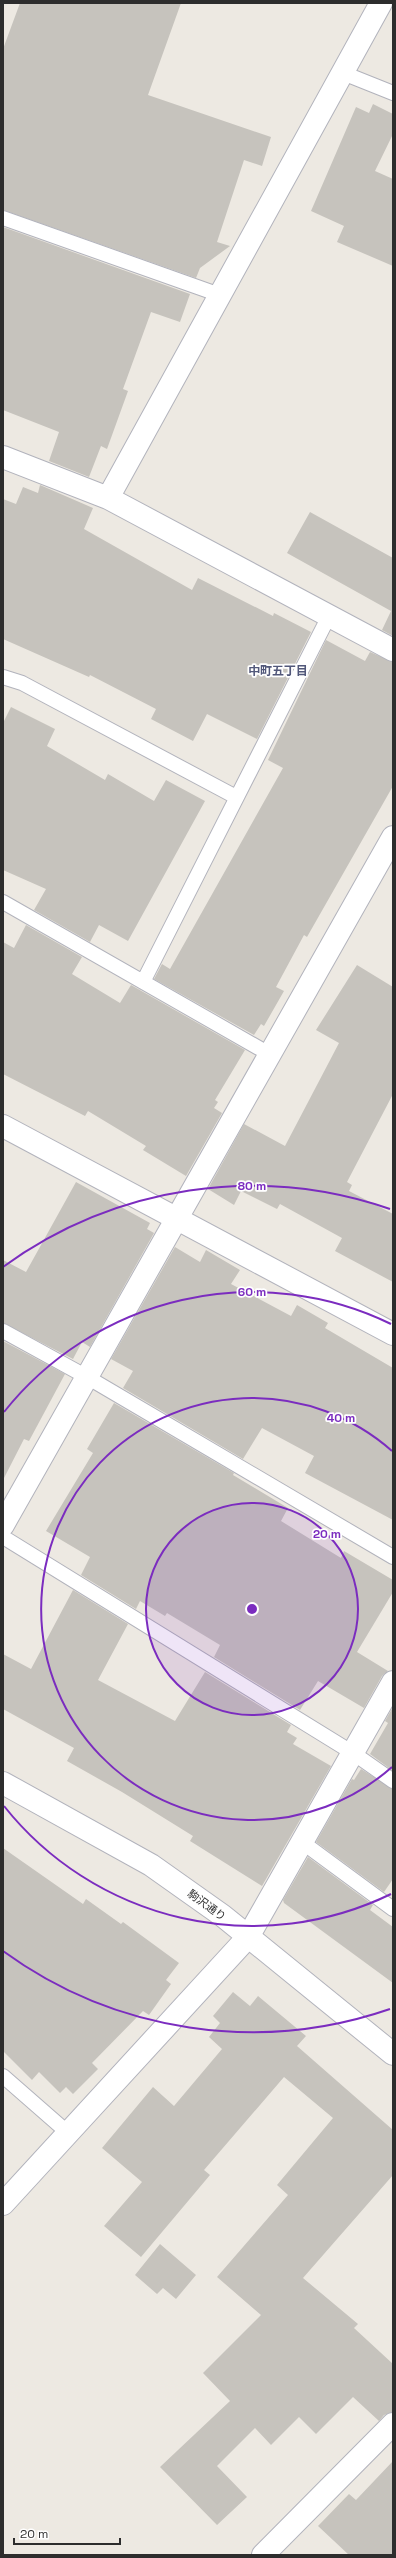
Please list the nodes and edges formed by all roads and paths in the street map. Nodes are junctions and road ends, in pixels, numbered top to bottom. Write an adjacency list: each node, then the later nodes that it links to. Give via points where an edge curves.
1 (381, 3): 2 (street)
2 (343, 73): 3 (lane); 5 (street)
3 (393, 93)
4 (3, 218): 5 (lane)
5 (220, 295): 7 (street)
6 (3, 457): 7 (street)
7 (108, 498): 8 (street)
8 (329, 616): 9 (street); 11 (lane)
9 (393, 650)
10 (3, 677): 11 (lane, via 22,683)
11 (236, 797): 14 (lane)
12 (393, 837): 15 (street)
13 (3, 902): 14 (lane)
14 (143, 982): 15 (lane)
15 (271, 1055): 17 (street)
16 (3, 1126): 17 (street)
17 (177, 1218): 19 (street); 20 (street)
18 (3, 1331): 20 (lane)
19 (393, 1334)
20 (87, 1377): 21 (street); 23 (lane)
21 (3, 1525)
22 (3, 1537): 25 (lane)
23 (393, 1557)
24 (393, 1682): 25 (street)
25 (353, 1753): 26 (lane); 28 (street)
26 (393, 1781)
27 (3, 1783): 30 (street, 駒沢通り, via 151,1865)
28 (302, 1842): 29 (lane); 30 (street)
29 (393, 1909)
30 (248, 1937): 31 (street, 駒沢通り); 33 (street)
31 (393, 2054)
32 (3, 2076): 33 (lane)
33 (67, 2132): 34 (street)
34 (3, 2204)
35 (393, 2424): 36 (street)
36 (264, 2555)

